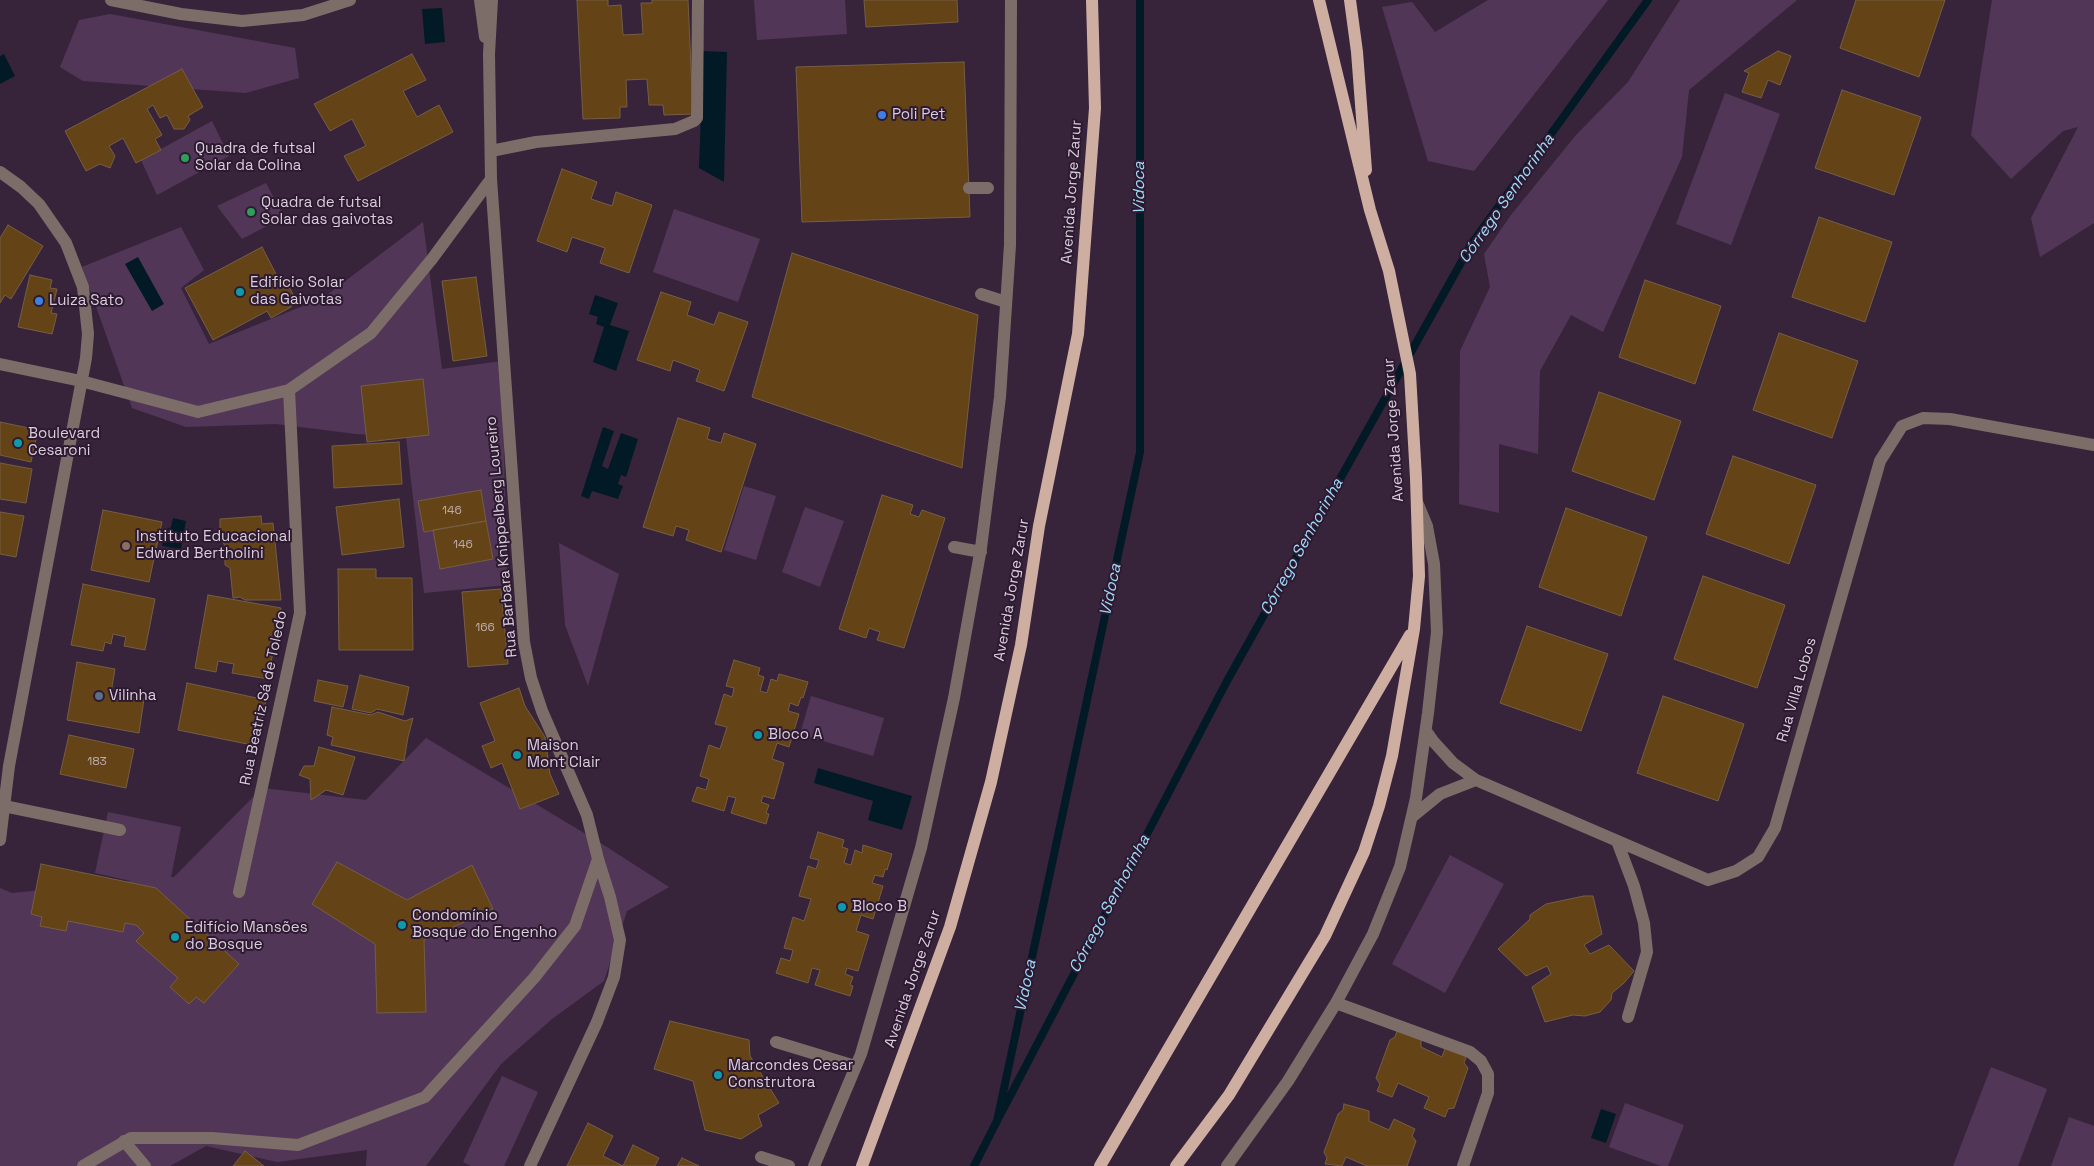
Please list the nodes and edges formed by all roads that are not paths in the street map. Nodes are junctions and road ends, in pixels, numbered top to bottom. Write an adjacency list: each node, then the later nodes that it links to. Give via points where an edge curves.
1 (111, 0): 2 (street, via 189,16 242,21 303,15)
2 (350, 0)
3 (480, 0): 10 (street, Rua Barbara Knippelberg Loureiro)
4 (492, 0): 10 (street, Rua Barbara Knippelberg Loureiro)
5 (698, 0): 11 (street, via 697,118 694,121 675,129 536,142)
6 (1012, 0): 18 (street, Avenida Jorge Zarur, via 1010,245)
7 (1092, 0): 48 (main road, Avenida Jorge Zarur, via 1095,108 1078,334 1039,526 1021,645 991,782 950,927)
8 (1319, 0): 16 (main road, Avenida Jorge Zarur)
9 (1350, 0): 16 (main road)
10 (489, 54): 11 (street, Rua Barbara Knippelberg Loureiro)
11 (491, 151): 13 (street, Rua Barbara Knippelberg Loureiro)
12 (0, 172): 20 (street, via 39,204 62,236 76,265 83,287 88,334)
13 (491, 179): 21 (street, via 432,259 371,333); 35 (street, Rua Barbara Knippelberg Loureiro, via 524,642 542,711 587,815)
14 (969, 188): 15 (street)
15 (988, 188)
16 (1370, 210): 23 (main road, Avenida Jorge Zarur, via 1389,272 1410,374)
17 (981, 294): 18 (street)
18 (1006, 302): 25 (street, Avenida Jorge Zarur, via 1000,397)
19 (0, 364): 20 (street)
20 (81, 381): 21 (street, via 198,412); 28 (street)
21 (288, 390): 36 (street, Rua Beatriz Sá de Toledo, via 300,613)
22 (2094, 445): 34 (street, Rua Villa Lobos, via 1950,419 1923,418 1902,426 1880,461 1775,828 1758,857 1736,871 1708,880)
23 (1416, 499): 26 (main road, Avenida Jorge Zarur, via 1419,576); 27 (street, via 1427,526 1436,594 1437,632)
24 (954, 547): 25 (street)
25 (981, 552): 40 (street, Avenida Jorge Zarur, via 954,698 921,848)
26 (1414, 629): 49 (main road, Avenida Jorge Zarur); 50 (main road, Avenida Jorge Zarur, via 1392,756 1364,852 1325,936 1229,1094)
27 (1426, 731): 29 (street, Rua Villa Lobos, via 1453,763); 31 (street)
28 (5, 766): 30 (street)
29 (1476, 780): 31 (street, via 1440,794); 34 (street, Rua Villa Lobos)
30 (4, 806): 32 (street); 33 (street)
31 (1413, 816): 37 (street, via 1387,904)
32 (120, 830)
33 (0, 840)
34 (1617, 841): 38 (street, via 1644,923 1647,952)
35 (598, 859): 41 (street, via 575,926 534,978 425,1097 298,1145 212,1138 131,1138); 45 (street, Rua Barbara Knippelberg Loureiro, via 620,940 614,977 597,1022)
36 (240, 892)
37 (1336, 1003): 51 (street, via 1288,1081); 52 (street, via 1470,1052 1481,1061 1488,1074 1488,1093)
38 (1628, 1016)
39 (776, 1042): 40 (street)
40 (855, 1066): 47 (street, Avenida Jorge Zarur)
41 (124, 1142): 43 (street); 44 (street)
42 (761, 1157): 46 (street)
43 (83, 1166)
44 (145, 1166)
45 (530, 1166)
46 (789, 1166)
47 (814, 1166)
48 (862, 1166)
49 (1100, 1166)
50 (1176, 1166)
51 (1227, 1166)
52 (1463, 1166)

